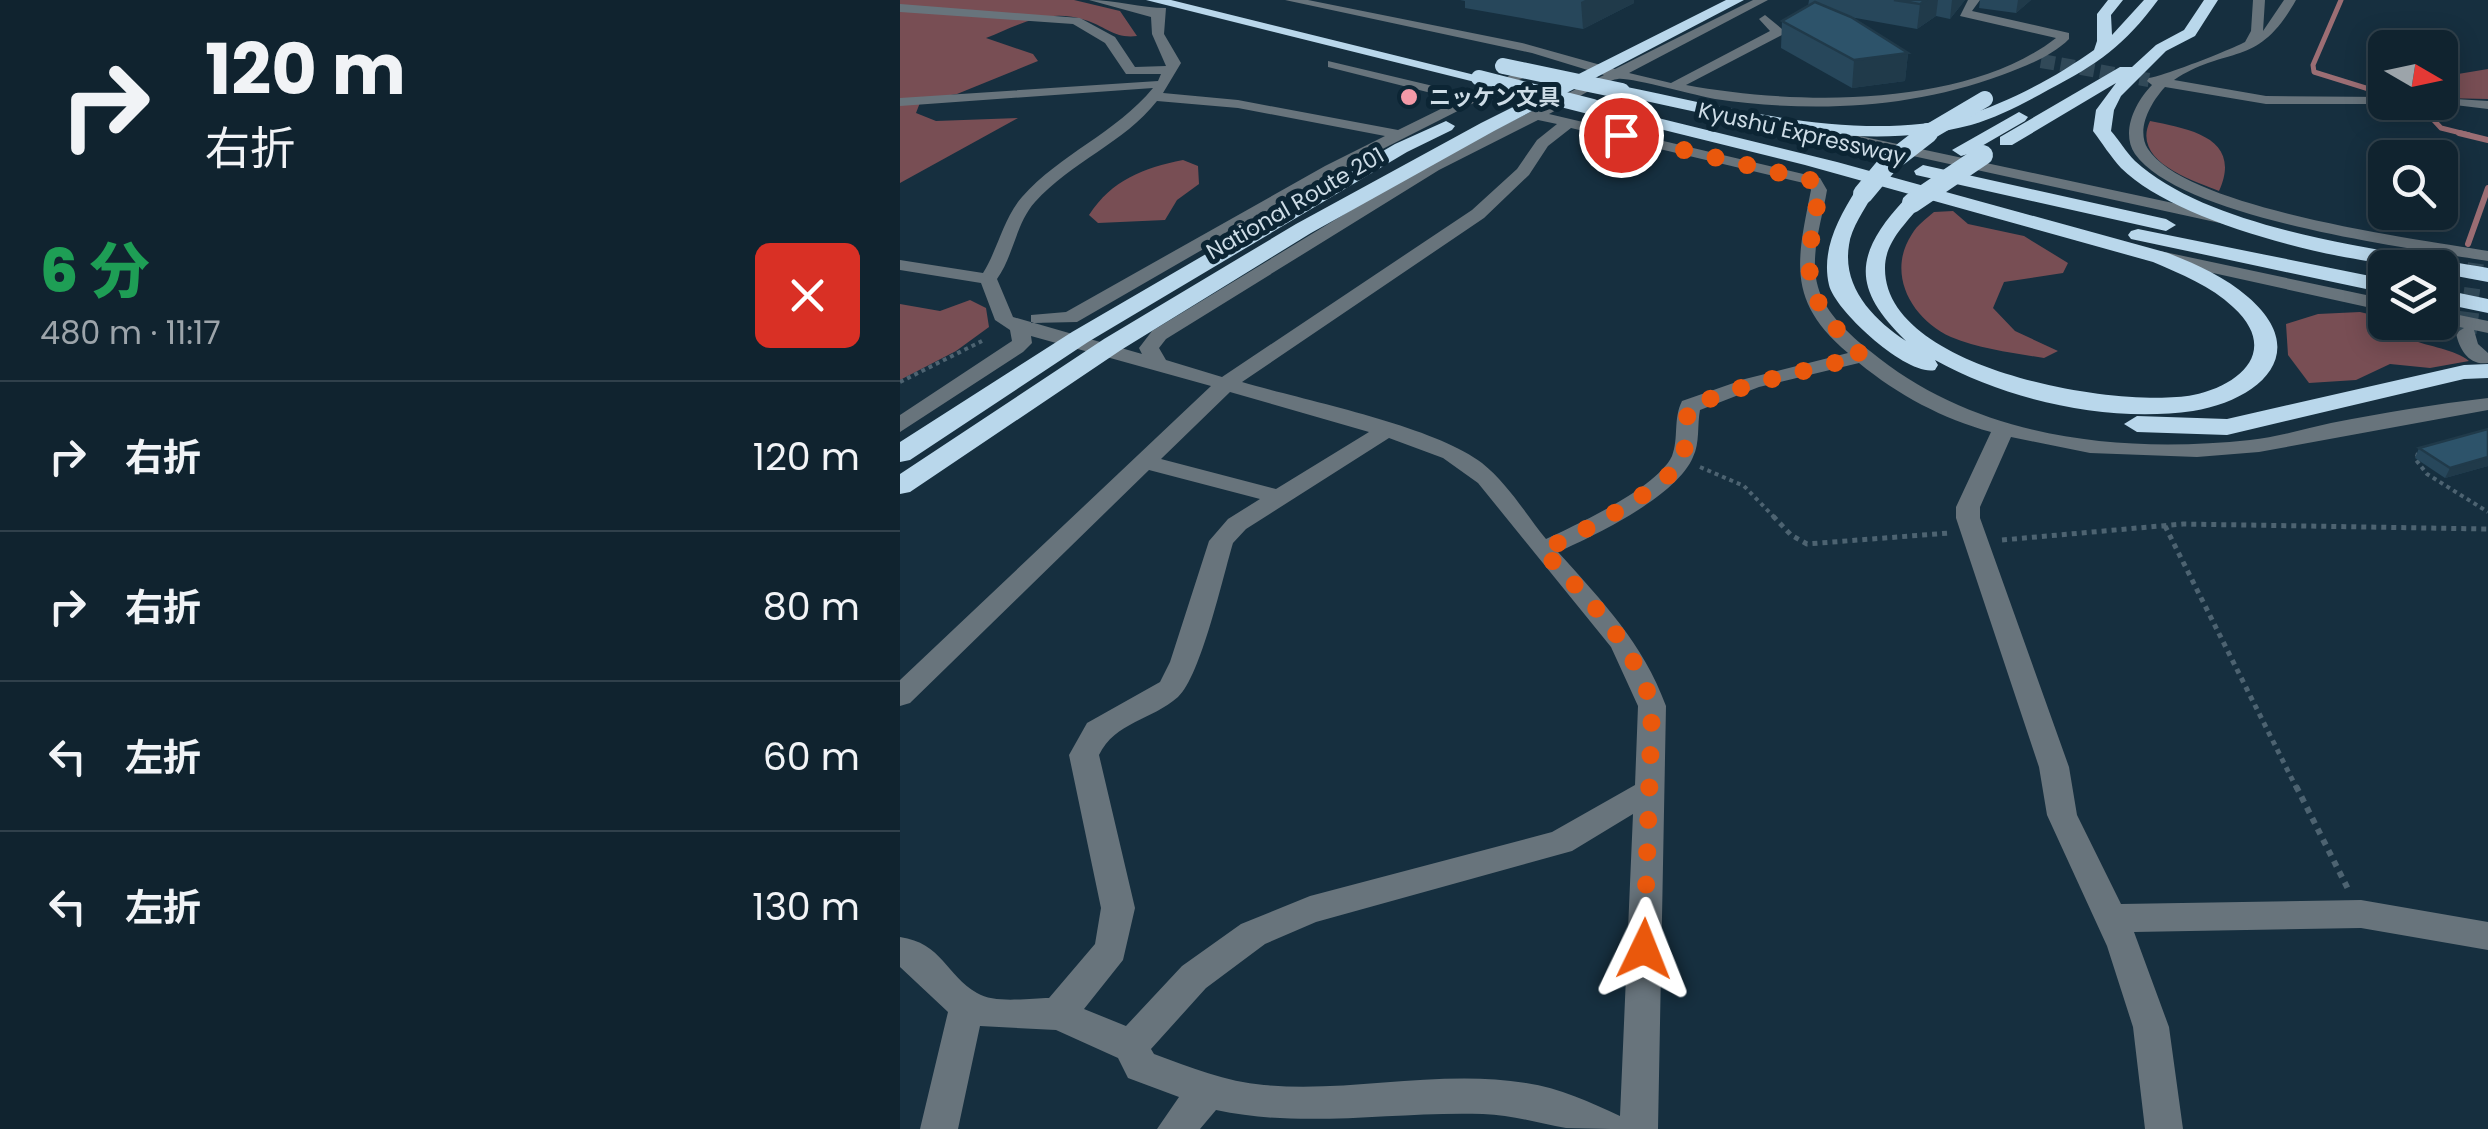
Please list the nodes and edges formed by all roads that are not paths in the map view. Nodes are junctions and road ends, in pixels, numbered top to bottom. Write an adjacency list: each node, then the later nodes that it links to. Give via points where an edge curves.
1 (1095, 0): 15 (street)
2 (1199, 0): 24 (highway)
3 (1291, 0): 16 (street)
4 (1381, 0): 16 (street)
5 (1708, 0): 21 (highway, National Route 201)
6 (1738, 0): 28 (highway, National Route 201)
7 (1762, 0): 28 (street)
8 (1974, 0): 27 (street, via 1964,13 2065,36 2035,60 1946,90 1868,102 1756,98)
9 (2116, 0): 18 (highway, via 2104,14)
10 (2151, 0): 19 (highway)
11 (2211, 0): 25 (highway)
12 (2259, 0): 20 (street)
13 (2290, 0): 20 (street, via 2272,31)
14 (900, 8): 26 (street, via 1076,21 1110,40 1131,70)
15 (1157, 9): 24 (highway, Kyushu Expressway); 26 (street, via 1158,34 1174,63)
16 (1351, 12): 21 (street)
17 (1766, 19): 27 (street, via 1778,32)
18 (2104, 27): 22 (highway); 51 (highway, bridge, via 1900,153 1874,177 1838,243 1840,288)
19 (2129, 28): 22 (highway); 39 (highway, via 2110,66 1961,150)
20 (2251, 42): 25 (street)
21 (1570, 58): 28 (street); 29 (street); 57 (highway, National Route 201, via 1401,148)
22 (2098, 58): 35 (highway, via 1956,122 1874,127)
23 (1333, 64): 29 (street)
24 (1492, 71): 28 (highway, Kyushu Expressway, bridge); 28 (highway, bridge)
25 (2152, 74): 30 (street, via 2266,100); 39 (highway, bridge); 40 (highway, via 2114,94 2102,130 2110,147 2147,182); 42 (street, via 2136,132 2141,151 2158,168 2256,210)
26 (1164, 83): 31 (street); 37 (street); 45 (street, via 1026,202)
27 (1676, 85): 28 (street)
28 (1608, 87): 34 (street); 35 (highway); 38 (highway, Kyushu Expressway); 44 (highway, Kyushu Expressway, via 2099,210); 58 (highway, National Route 201, via 1432,155)
29 (1470, 99): 37 (street)
30 (2368, 101)
31 (900, 102)
32 (2458, 103): 33 (street)
33 (2488, 105)
34 (1541, 116): 36 (street); 60 (street, via 1433,168 1159,335 1149,348)
35 (1756, 118): 40 (street)
36 (1567, 124): 59 (street, via 1814,181 1820,190 1807,260 1810,289 1838,334); 62 (street, via 1478,214)
37 (1396, 134): 54 (street, via 1070,318)
38 (1812, 162): 41 (highway); 47 (highway, Kyushu Expressway)
39 (1901, 200): 41 (highway, via 1876,256 1880,294 1910,332 1959,364 2032,392 2139,408 2203,403 2255,378 2266,350 2256,320 2237,298); 51 (highway, via 1868,220 1852,257)
40 (2249, 224): 42 (highway)
41 (2144, 252): 50 (street)
42 (2482, 262)
43 (900, 265): 45 (street)
44 (2368, 265)
45 (988, 279): 54 (street)
46 (2458, 281): 48 (highway)
47 (2368, 282)
48 (2488, 287)
49 (2458, 300): 52 (highway)
50 (2368, 301)
51 (1854, 302): 61 (highway, via 1880,336 1987,394 2114,422 2227,426)
52 (2488, 306)
53 (2458, 321): 55 (street)
54 (1013, 324): 57 (street); 64 (street, via 1022,343)
55 (2488, 327)
56 (2466, 333): 61 (street, via 2468,346)
57 (1080, 337): 58 (street); 67 (highway, National Route 201)
58 (1104, 349): 60 (street); 69 (highway, National Route 201)
59 (1862, 356): 65 (street, via 1943,406); 71 (street, via 1690,406 1681,462 1666,478 1576,537)
60 (1156, 361): 62 (street)
61 (2485, 364)
62 (1228, 382): 66 (street); 68 (street)
63 (2488, 404): 65 (street, via 2253,447 2167,452 2075,444)
64 (900, 425)
65 (2004, 428): 74 (street, via 1968,507 1974,537 2054,767 2062,815)
66 (1386, 430): 70 (street); 71 (street, via 1461,458)
67 (900, 454)
68 (1145, 462): 70 (street); 72 (street)
69 (900, 486)
70 (1278, 497): 78 (street, via 1221,541 1170,689 1098,730 1084,755 1118,908 1111,950)
71 (1542, 550): 73 (street, via 1642,670 1652,706)
72 (900, 696)
73 (1650, 790): 79 (street, via 1560,842 1310,910 1252,934 1194,977); 81 (street)
74 (2109, 918): 75 (street, via 2360,914); 84 (street, via 2150,1027)
75 (2488, 936)
76 (900, 952): 77 (street, via 914,954)
77 (968, 1006): 78 (street, via 994,1014); 82 (street)
78 (1058, 1014): 79 (street)
79 (1130, 1046): 80 (street, via 1141,1066)
80 (1210, 1089): 81 (street, via 1263,1103 1374,1104 1487,1094 1577,1110); 83 (street)
81 (1613, 1128)
82 (939, 1129)
83 (1176, 1129)
84 (2164, 1129)

